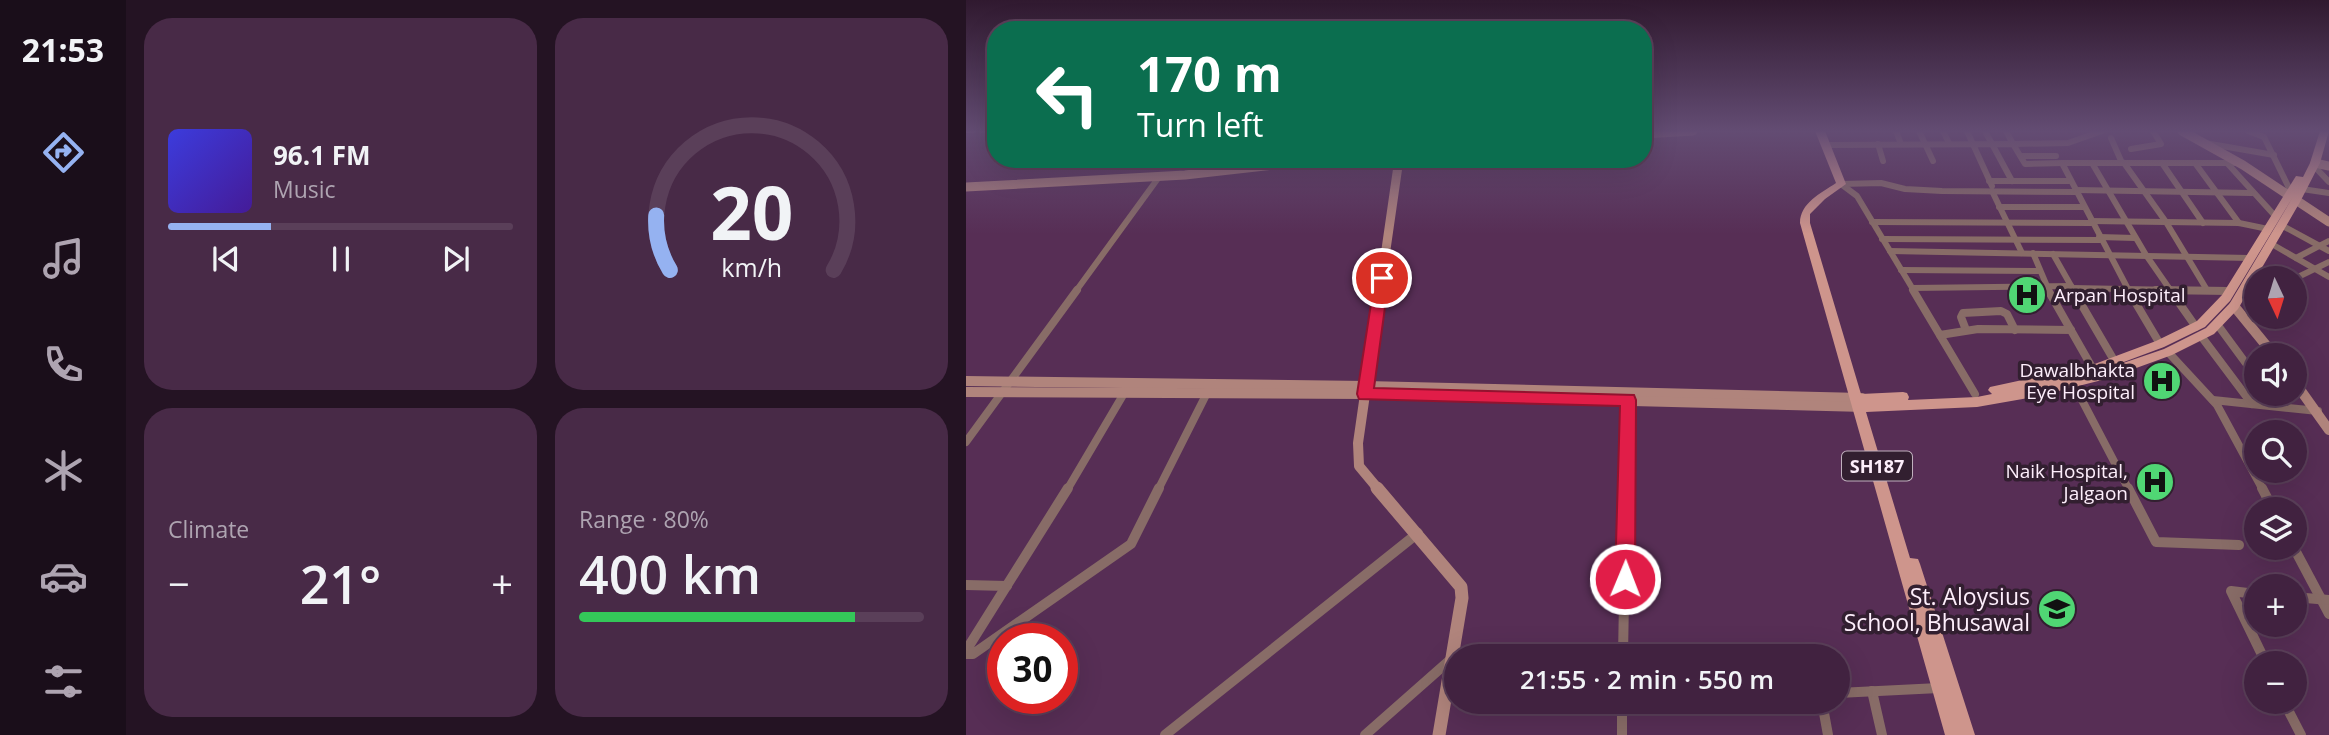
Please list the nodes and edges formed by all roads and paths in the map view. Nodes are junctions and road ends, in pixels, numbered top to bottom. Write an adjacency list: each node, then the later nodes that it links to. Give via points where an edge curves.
1 (1834, 165): 23 (main road)
2 (1982, 165): 18 (street)
3 (2004, 165): 19 (street)
4 (2026, 165): 20 (street)
5 (2064, 165): 21 (street)
6 (2093, 165): 27 (street)
7 (2125, 165): 28 (street)
8 (2164, 165): 29 (street)
9 (2197, 165): 30 (street)
10 (2229, 165): 31 (street)
11 (2242, 165): 33 (main road)
12 (2279, 165): 33 (street)
13 (2307, 165): 33 (main road)
14 (2315, 165): 22 (street); 33 (main road)
15 (1242, 168): 17 (main road)
16 (1398, 168): 93 (main road)
17 (1158, 177): 24 (main road); 88 (street)
18 (1989, 181): 19 (street); 25 (street)
19 (2012, 181): 20 (street)
20 (2034, 181): 21 (street)
21 (2071, 181): 26 (street)
22 (2329, 182)
23 (1841, 184): 25 (street); 38 (street, via 1857,197); 103 (main road, SH187, via 1817,201 1812,234)
24 (966, 187)
25 (1993, 191): 26 (street); 34 (street)
26 (2076, 191): 27 (street); 35 (street)
27 (2108, 191): 28 (street); 36 (street)
28 (2145, 191): 29 (street); 41 (street)
29 (2182, 192): 30 (street); 43 (street)
30 (2216, 192): 31 (street); 44 (street)
31 (2252, 193): 37 (street)
32 (2329, 193): 33 (street)
33 (2294, 195): 37 (main road); 42 (main road)
34 (1999, 207): 35 (street); 39 (street)
35 (2084, 207): 40 (street)
36 (2125, 221): 40 (street); 41 (street); 47 (street)
37 (2278, 221): 45 (main road); 51 (main road); 52 (street)
38 (1872, 222): 39 (street); 48 (street)
39 (2007, 222): 40 (street); 49 (street)
40 (2092, 222): 46 (street)
41 (2166, 222): 43 (street); 60 (street)
42 (2329, 222)
43 (2203, 223): 44 (street)
44 (2239, 223): 45 (street)
45 (2268, 229): 61 (main road)
46 (2100, 238): 47 (street); 49 (street); 58 (street)
47 (2135, 238): 59 (street)
48 (1882, 239): 49 (street); 53 (street)
49 (2015, 240): 55 (street)
50 (2329, 241): 52 (street)
51 (2270, 243): 62 (street); 76 (main road)
52 (2320, 246): 54 (street); 62 (street)
53 (1889, 251): 55 (street); 65 (street)
54 (2329, 251)
55 (2022, 253): 56 (street)
56 (2033, 253): 57 (street); 66 (street)
57 (2053, 254): 58 (street); 70 (street)
58 (2108, 255): 59 (street); 72 (street)
59 (2146, 255): 60 (street); 73 (street)
60 (2188, 256): 61 (street); 74 (street)
61 (2250, 257): 75 (main road)
62 (2296, 258): 64 (street)
63 (2329, 262): 64 (street)
64 (2315, 269): 67 (street); 68 (street)
65 (1901, 270): 66 (street); 71 (street)
66 (2040, 271): 69 (street)
67 (2307, 273)
68 (2329, 277)
69 (2046, 287): 70 (street); 71 (street); 80 (street)
70 (2072, 287): 72 (street); 86 (street)
71 (1912, 288): 82 (street)
72 (2126, 288): 73 (street); 84 (street)
73 (2167, 289): 74 (street); 81 (street)
74 (2207, 290): 75 (street)
75 (2229, 291): 81 (main road)
76 (2234, 306): 77 (main road); 83 (main road)
77 (2217, 324): 81 (main road); 85 (street)
78 (1966, 330): 79 (street); 79 (street, via 1963,313 2001,311); 82 (street)
79 (2015, 330): 80 (street)
80 (2071, 330): 87 (street)
81 (2198, 332): 84 (main road); 97 (street)
82 (1940, 335): 98 (street)
83 (2264, 343)
84 (2164, 348): 86 (main road); 91 (main road, via 2102,376); 102 (street)
85 (2244, 361)
86 (2115, 362): 87 (main road)
87 (2093, 369): 98 (main road)
88 (1009, 380): 89 (main road); 90 (main road); 95 (street)
89 (966, 381)
90 (1130, 382): 92 (main road); 96 (street)
91 (2073, 383): 103 (main road, via 1977,402); 111 (street, via 2156,541)
92 (1210, 388): 93 (main road); 96 (main road); 114 (street, via 1131,544 967,654)
93 (1366, 390): 100 (main road); 101 (main road); 110 (main road, via 1359,466)
94 (966, 392): 95 (main road)
95 (1001, 393): 96 (main road); 108 (street)
96 (1124, 393): 114 (street)
97 (2244, 393)
98 (1975, 394): 103 (main road)
99 (2307, 394): 106 (main road)
100 (1744, 399): 101 (main road); 103 (main road)
101 (1628, 400): 121 (street)
102 (2213, 400): 104 (street); 109 (street)
103 (1862, 403): 123 (main road, SH187); 137 (main road, SH187)
104 (2244, 403)
105 (2273, 406): 106 (street)
106 (2324, 411): 107 (main road)
107 (2329, 430)
108 (966, 442)
109 (2266, 497)
110 (1418, 533): 120 (main road, via 1461,587); 130 (street)
111 (2239, 545)
112 (2301, 560): 117 (street)
113 (966, 585): 114 (street)
114 (1007, 586)
115 (2244, 593): 119 (street, via 2231,591)
116 (2307, 598): 117 (street)
117 (2325, 600): 118 (street)
118 (2329, 614)
119 (2244, 618)
120 (1453, 644)
121 (1623, 644)
122 (1444, 665): 131 (street)
123 (1940, 688): 124 (street); 136 (main road, SH187)
124 (1872, 691): 125 (street); 135 (street)
125 (1850, 692)
126 (1444, 698): 132 (main road)
127 (1622, 714): 133 (street)
128 (1824, 714): 134 (street)
129 (2290, 714): 138 (street)
130 (1165, 735)
131 (1364, 735)
132 (1438, 735)
133 (1622, 735)
134 (1828, 735)
135 (1882, 735)
136 (1954, 735)
137 (1966, 735)
138 (2301, 735)

